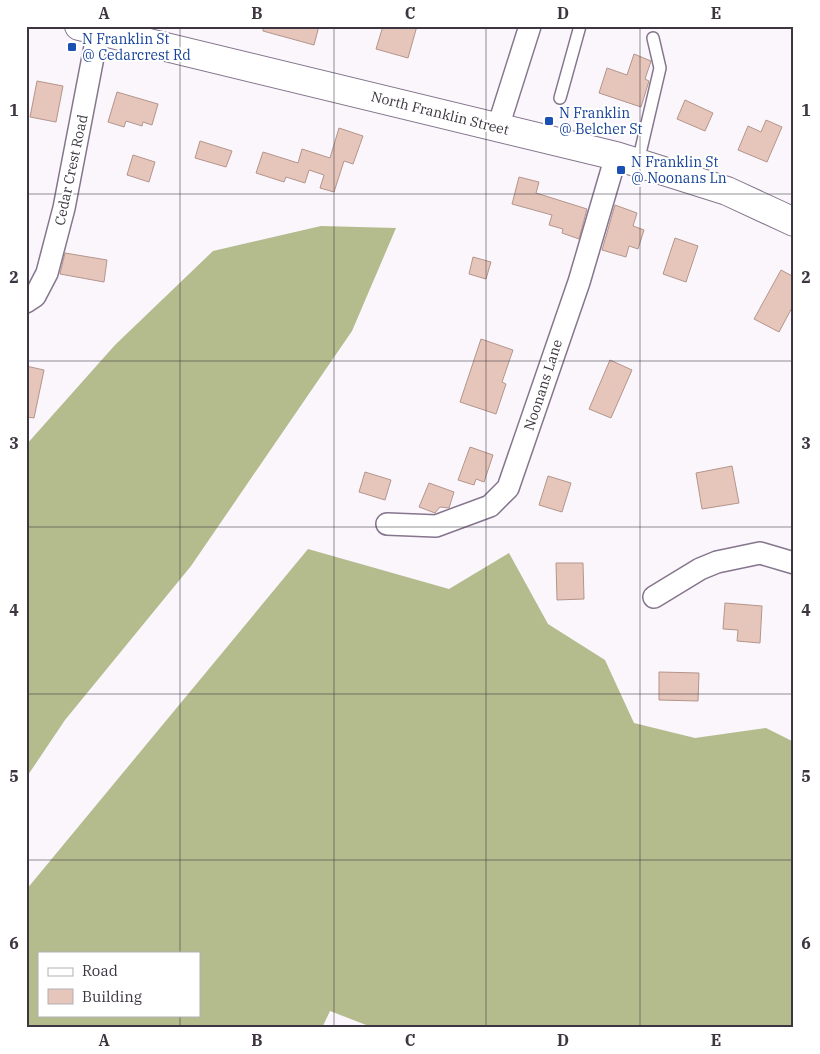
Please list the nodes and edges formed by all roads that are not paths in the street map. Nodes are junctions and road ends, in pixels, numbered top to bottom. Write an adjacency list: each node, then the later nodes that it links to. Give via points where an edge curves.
1 (530, 26): 6 (street)
2 (580, 26): 5 (lane)
3 (88, 28): 6 (main road, North Franklin Street); 9 (street, Cedar Crest Road, via 64,208 49,263 35,296)
4 (653, 38): 7 (lane, via 660,68)
5 (560, 98)
6 (498, 127): 7 (main road, North Franklin Street)
7 (627, 159): 8 (main road, North Franklin Street, via 727,191); 10 (street, Noonans Lane, via 579,282 508,488 490,506 436,526)
8 (794, 222)
9 (26, 302)
10 (387, 524)
11 (794, 563): 12 (street, via 760,553 717,562)
12 (654, 597)

